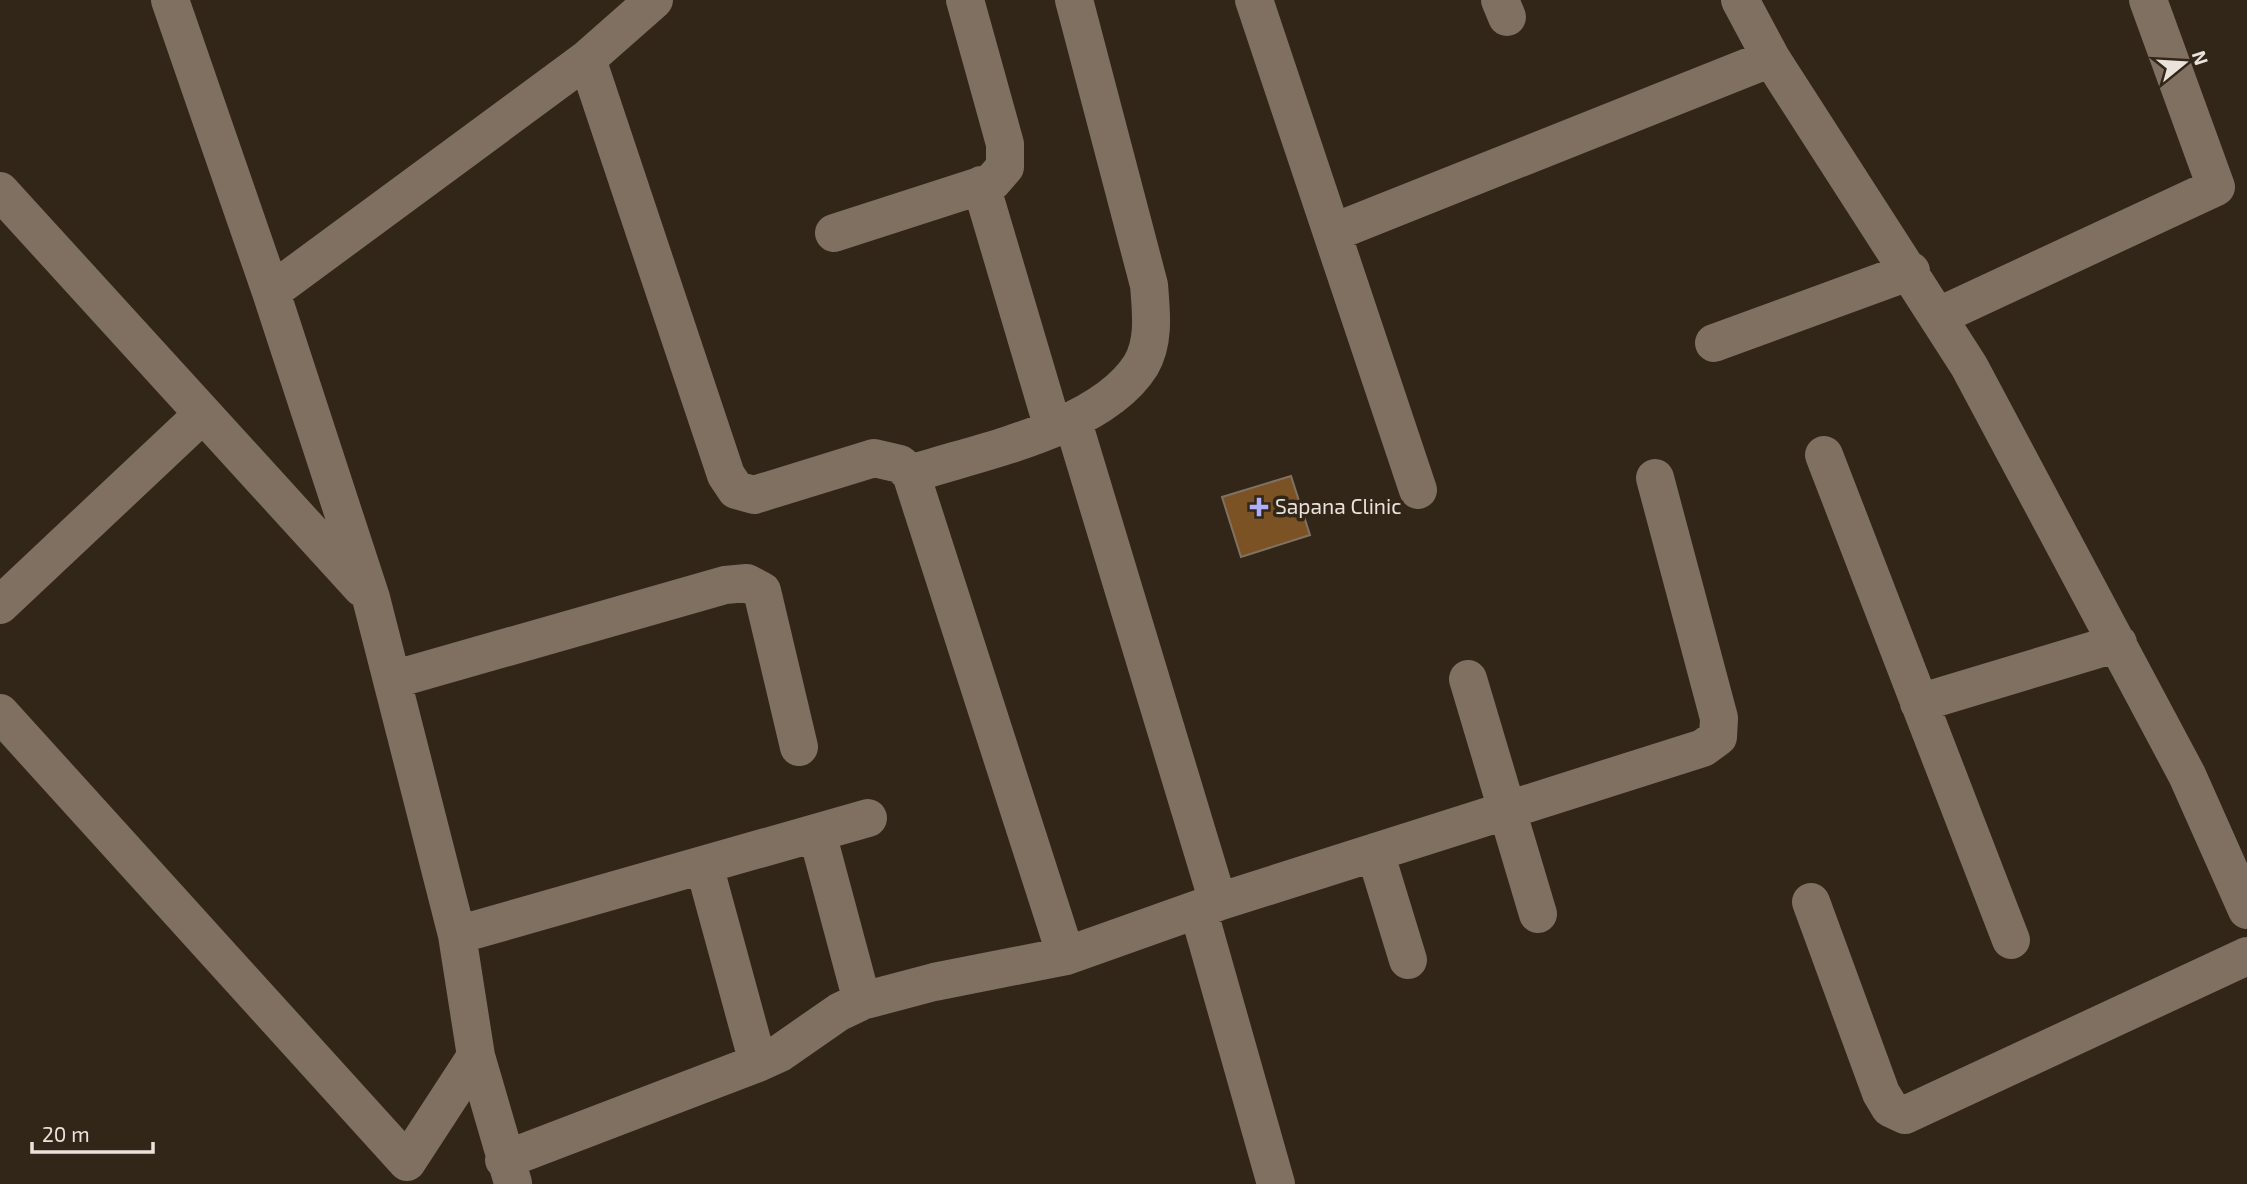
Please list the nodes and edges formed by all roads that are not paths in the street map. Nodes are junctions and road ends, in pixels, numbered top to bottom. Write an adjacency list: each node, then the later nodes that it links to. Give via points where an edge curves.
1 (170, 0): 15 (street)
2 (654, 0): 8 (street)
3 (965, 0): 10 (street, via 1005,144 1005,167 992,182)
4 (1074, 0): 19 (street, via 1149,285 1152,327 1142,363 1114,395)
5 (1254, 0): 13 (street)
6 (1740, 0): 9 (street)
7 (2148, 0): 16 (street, via 2216,187)
8 (587, 58): 15 (street); 21 (street, via 726,475 736,490 754,495 874,458 900,464)
9 (1771, 58): 13 (street); 14 (street)
10 (981, 185): 12 (street); 19 (street)
11 (0, 191): 18 (street)
12 (834, 233)
13 (1332, 233): 23 (street)
14 (1910, 271): 16 (street); 17 (street)
15 (271, 292): 24 (street)
16 (1939, 316): 26 (street)
17 (1714, 343)
18 (203, 414): 24 (street); 25 (street)
19 (1063, 425): 21 (street); 38 (street)
20 (1824, 455): 29 (street)
21 (911, 474): 43 (street)
22 (1655, 478): 32 (street, via 1719,718 1718,737 1703,748)
23 (1418, 490)
24 (371, 598): 28 (street)
25 (0, 605)
26 (2118, 643): 29 (street); 39 (street, via 2187,775)
27 (1468, 679): 32 (street)
28 (392, 680): 31 (street, via 725,585 747,583 762,591); 41 (street)
29 (1919, 703): 42 (street)
30 (0, 713): 50 (street)
31 (799, 747)
32 (1507, 810): 35 (street); 40 (street)
33 (868, 818): 34 (street)
34 (817, 833): 36 (street); 46 (street)
35 (1375, 852): 38 (street); 45 (street)
36 (704, 865): 41 (street); 48 (street)
37 (1811, 902): 44 (street, via 1881,1093 1890,1108 1905,1115)
38 (1208, 905): 43 (street); 51 (street)
39 (2247, 910)
40 (1538, 914)
41 (457, 935): 47 (street)
42 (2011, 940)
43 (1066, 956): 46 (street)
44 (2247, 956)
45 (1408, 960)
46 (862, 1001): 48 (street)
47 (476, 1056): 49 (street); 50 (street)
48 (758, 1063): 49 (street)
49 (509, 1172)
50 (398, 1173)
51 (1276, 1184)

